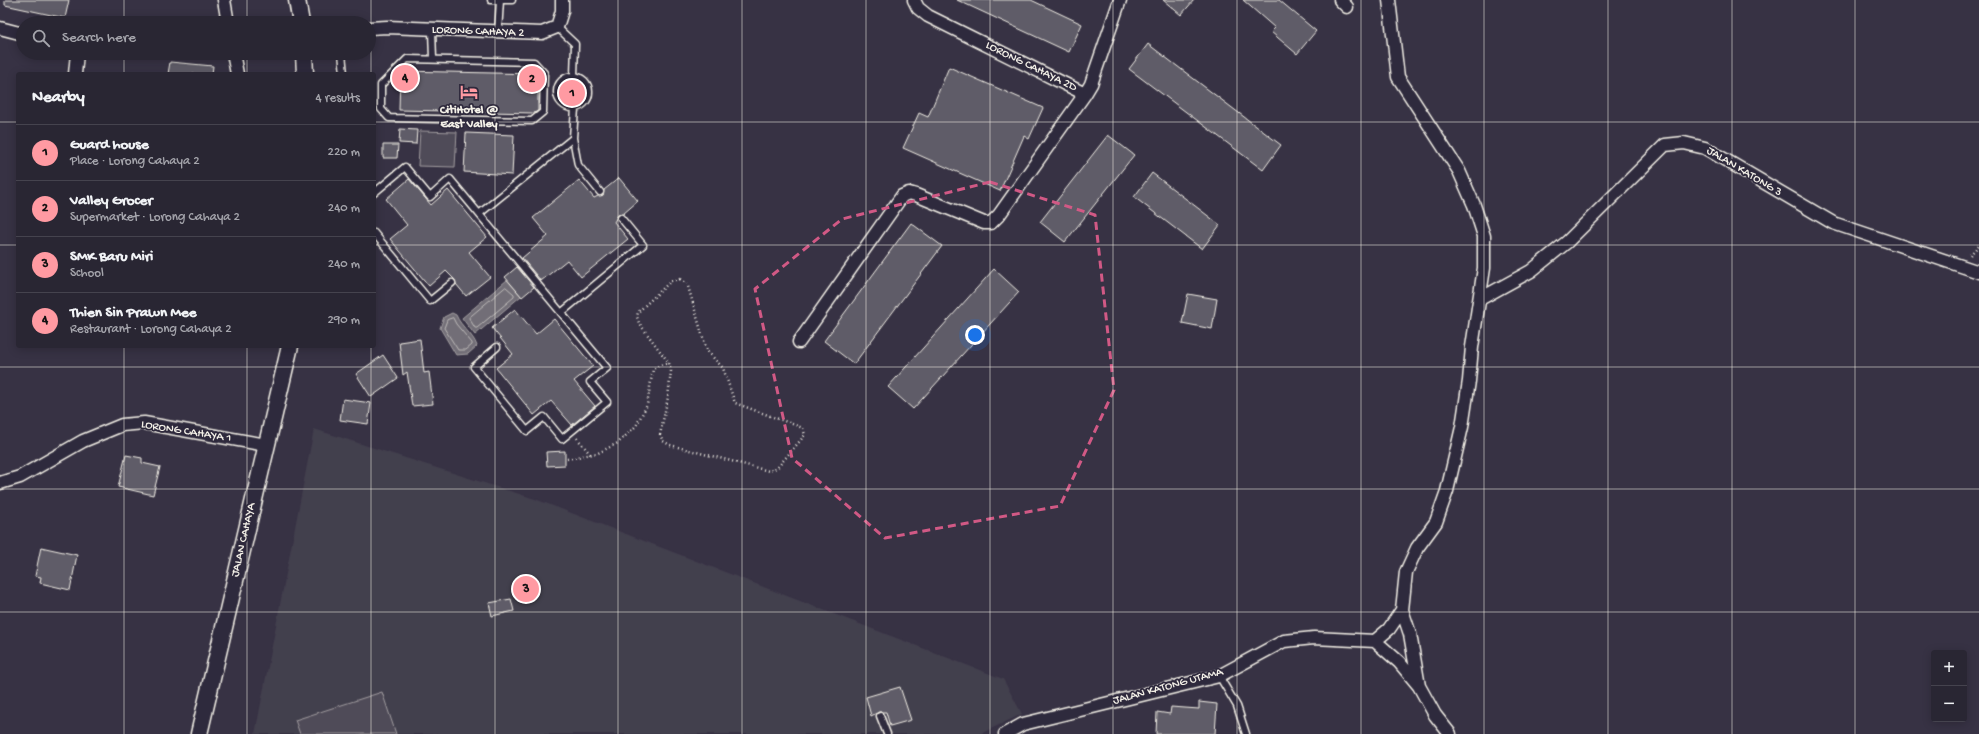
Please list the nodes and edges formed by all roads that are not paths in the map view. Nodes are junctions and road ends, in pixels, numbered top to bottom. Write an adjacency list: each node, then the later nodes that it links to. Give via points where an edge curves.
1 (224, 0): 10 (street)
2 (297, 0): 11 (street)
3 (491, 0): 4 (lane)
4 (500, 0): 5 (lane); 17 (lane)
5 (512, 0)
6 (562, 0): 12 (street, via 562,11)
7 (914, 0): 28 (street, LORONG CAHAYA 2D, via 918,8 928,16)
8 (1120, 0): 28 (street, LORONG CAHAYA 2D, via 1091,84)
9 (1390, 0): 38 (street, via 1398,77 1459,171 1484,236 1484,268)
10 (225, 16)
11 (300, 16)
12 (557, 27): 17 (street, LORONG CAHAYA 2, via 542,34); 27 (lane, via 575,44)
13 (0, 28): 16 (street)
14 (376, 28): 15 (street, LORONG CAHAYA 2)
15 (432, 30): 17 (street, LORONG CAHAYA 2); 18 (lane)
16 (16, 32)
17 (498, 33)
18 (433, 59): 18 (lane, via 534,62 544,73 543,112 532,121 390,118 381,109 381,85 407,59)
19 (76, 60): 23 (street)
20 (234, 60): 24 (street)
21 (305, 60): 25 (street)
22 (343, 60): 26 (lane)
23 (75, 72)
24 (237, 72)
25 (306, 72)
26 (344, 72)
27 (574, 76): 29 (lane, via 583,79 589,88 585,104); 29 (lane, via 560,82 557,92 560,102)
28 (1085, 94): 40 (street, via 999,215 990,223 984,223 916,195 908,193 902,196)
29 (575, 108): 30 (lane)
30 (573, 138): 32 (lane, via 578,164); 33 (lane)
31 (376, 191): 33 (lane, via 405,167 430,197 450,179)
32 (600, 192)
33 (479, 214): 39 (lane)
34 (621, 218): 39 (lane, via 643,245)
35 (376, 235): 37 (lane, via 430,301)
36 (1979, 272): 38 (street, JALAN KATONG 3, via 1834,223 1705,148 1684,143 1665,145 1567,242 1531,271)
37 (452, 283)
38 (1480, 299): 45 (street, via 1463,420 1447,491 1436,522 1417,548 1406,572)
39 (561, 313): 41 (lane, via 607,368 590,382 607,402 562,440 544,417 527,431 474,367)
40 (799, 342)
41 (497, 347)
42 (290, 348): 43 (street, JALAN CAHAYA)
43 (266, 445): 44 (street, LORONG CAHAYA 1, via 144,423 122,425 83,441 20,476); 50 (street, JALAN CAHAYA)
44 (0, 483)
45 (1402, 610): 46 (street, via 1389,629); 48 (street, via 1410,634)
46 (1375, 641): 47 (street, JALAN KATONG UTAMA, via 1314,638 1284,641); 48 (street, via 1399,662)
47 (1219, 676): 52 (street, JALAN KATONG UTAMA, via 1023,724); 53 (lane, via 1237,706)
48 (1419, 686): 54 (street, via 1435,716)
49 (880, 716): 51 (lane)
50 (199, 734)
51 (886, 734)
52 (1005, 734)
53 (1246, 734)
54 (1450, 734)

